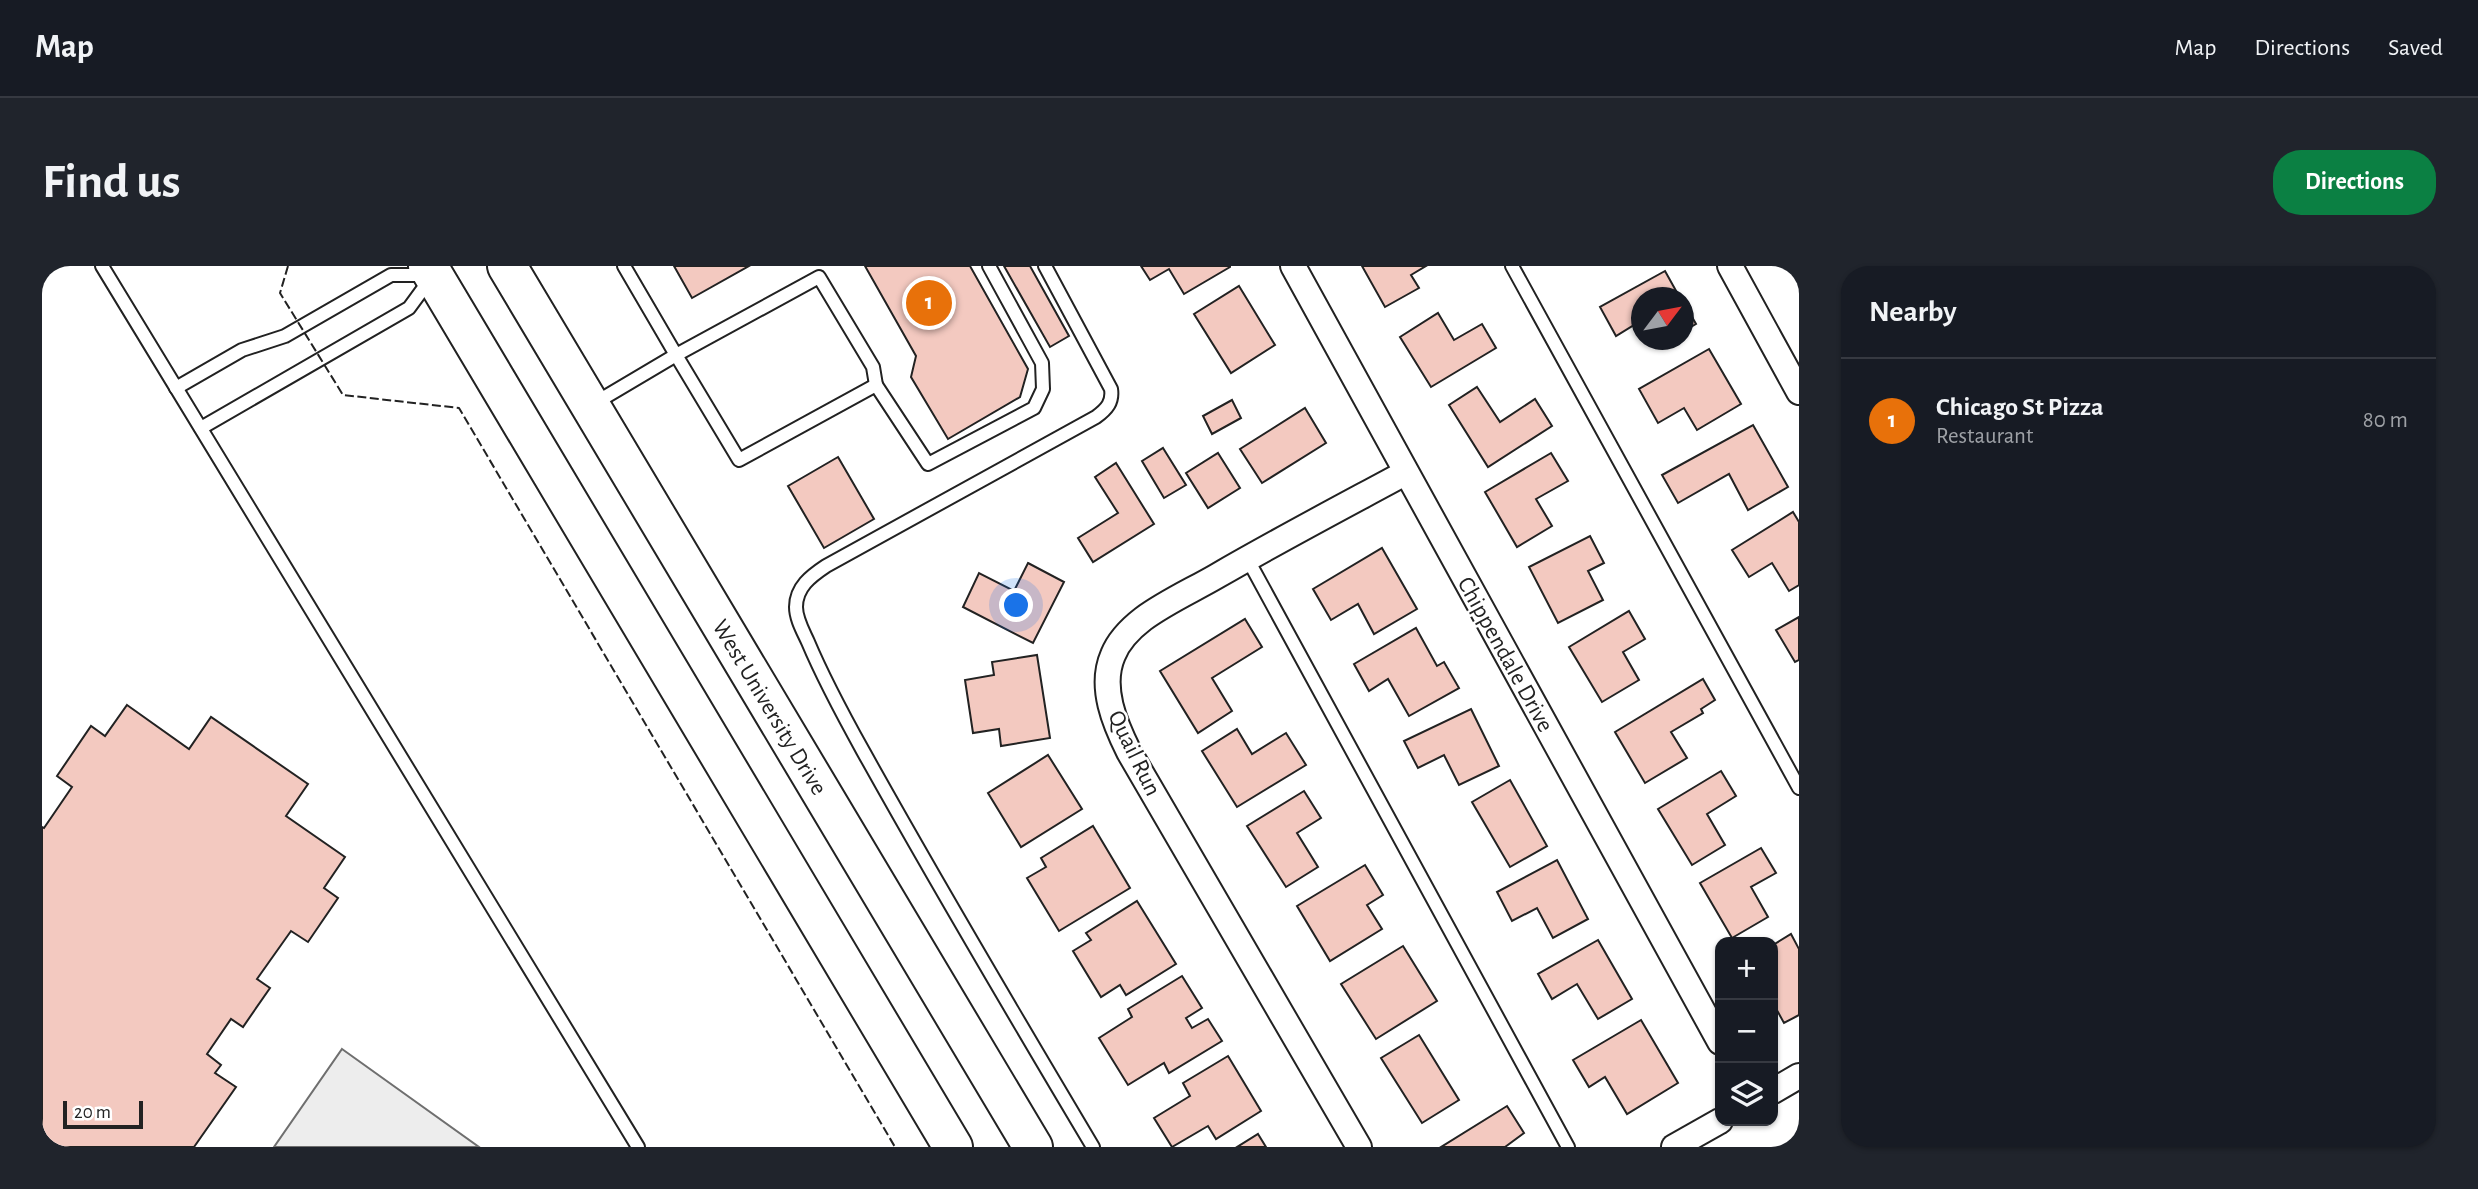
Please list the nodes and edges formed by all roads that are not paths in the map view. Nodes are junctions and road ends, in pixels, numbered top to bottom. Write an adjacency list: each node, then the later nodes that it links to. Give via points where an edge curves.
1 (102, 266): 12 (lane)
2 (508, 266): 14 (highway, West University Drive)
3 (624, 266): 10 (lane)
4 (989, 266): 11 (lane, via 1042,363 1043,389 1034,408 928,464)
5 (1045, 266): 26 (lane, via 1111,389 1109,404 1097,416 826,566 801,587 796,609 835,700 931,874)
6 (1293, 266): 16 (street, Chippendale Drive)
7 (1513, 266): 18 (lane)
8 (1730, 266): 13 (street)
9 (437, 269): 12 (lane, via 391,275 285,336 242,350); 15 (lane, via 409,308); 24 (highway)
10 (676, 355): 11 (lane, via 739,460); 11 (lane, via 819,277 873,367); 14 (lane)
11 (876, 385)
12 (176, 388): 15 (lane)
13 (1799, 392)
14 (591, 405): 25 (highway, West University Drive)
15 (201, 428): 23 (lane)
16 (1405, 473): 17 (street, Quail Run); 19 (street, Chippendale Drive)
17 (1247, 558): 27 (street, Quail Run, via 1145,617 1120,641 1108,679 1111,707 1129,752); 28 (lane)
18 (1799, 788)
19 (1715, 1033)
20 (1799, 1076): 21 (street)
21 (1778, 1088)
22 (1715, 1124): 29 (street)
23 (638, 1147)
24 (953, 1147)
25 (1033, 1147)
26 (1093, 1147)
27 (1359, 1147)
28 (1568, 1147)
29 (1674, 1147)

